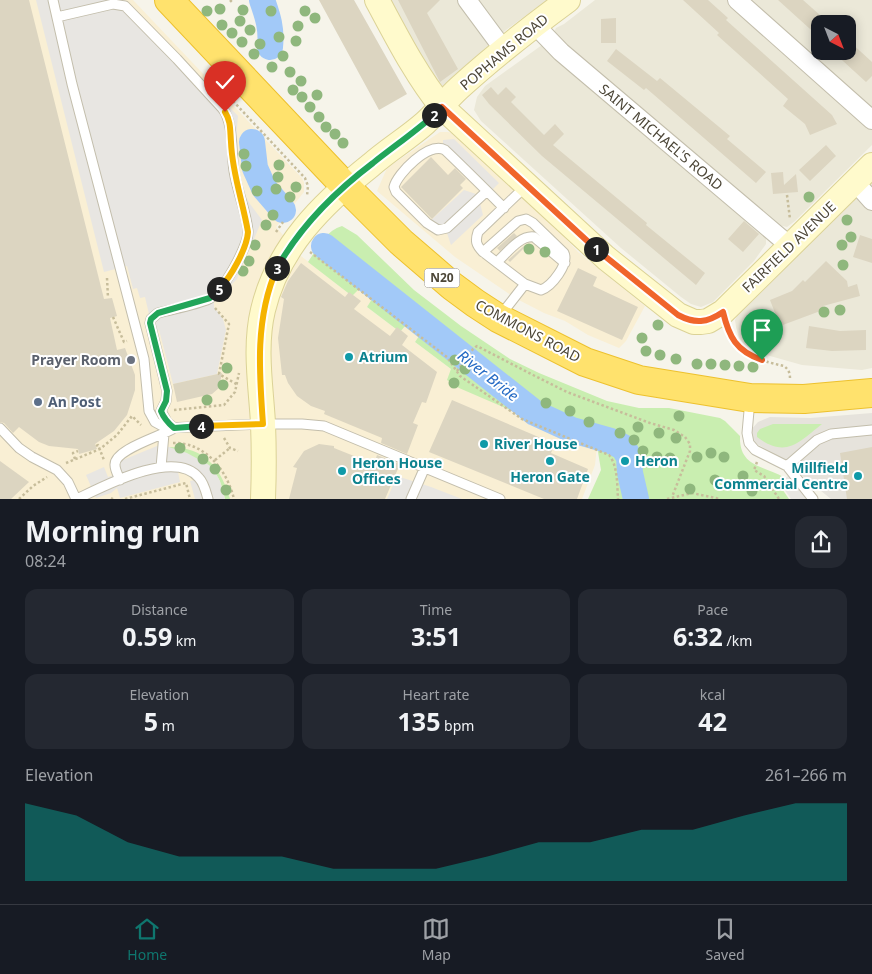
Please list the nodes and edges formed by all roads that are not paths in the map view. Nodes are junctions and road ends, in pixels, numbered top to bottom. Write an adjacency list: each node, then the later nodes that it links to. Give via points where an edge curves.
1 (53, 0): 7 (lane)
2 (169, 0): 14 (highway, COMMONS ROAD / N20)
3 (377, 0): 10 (street, via 428,90)
4 (467, 0): 9 (street)
5 (568, 0): 8 (street, POPHAMS ROAD)
6 (737, 0): 11 (street)
7 (57, 17): 29 (lane, via 144,359 149,411 162,427); 29 (lane, via 113,4 125,6 227,115 230,124 236,187 248,239 223,285 210,298 158,313 150,323 167,391 161,411)
8 (535, 25): 9 (street, POPHAMS ROAD); 19 (street, SAINT MICHAEL'S ROAD, via 561,52)
9 (504, 50): 10 (street, POPHAMS ROAD)
10 (442, 107): 14 (street, POPHAMS ROAD); 15 (street)
11 (872, 120)
12 (872, 165): 13 (street, FAIRFIELD AVENUE)
13 (855, 182): 17 (street); 19 (street, FAIRFIELD AVENUE)
14 (345, 186): 24 (highway, COMMONS ROAD / N20, via 401,242 452,286); 27 (street, POPHAMS ROAD, via 295,240 276,270 263,311 259,345)
15 (527, 186): 18 (lane); 19 (street, FAIRFIELD AVENUE, via 606,258 687,319 708,321 723,312)
16 (487, 191): 16 (lane, via 447,228 438,230 427,223 394,188 397,179 421,154 436,147 445,150); 18 (lane)
17 (872, 201)
18 (504, 208): 20 (lane, via 478,232 475,239)
19 (790, 246)
20 (483, 252): 21 (lane); 22 (lane, via 518,221 526,218 564,253)
21 (497, 262): 22 (lane, via 529,236); 23 (lane)
22 (565, 264): 23 (lane, via 548,287 537,290)
23 (525, 284): 24 (lane)
24 (498, 318): 26 (highway, COMMONS ROAD / N20, via 585,362 639,380)
25 (872, 393): 26 (highway, COMMONS ROAD / N20)
26 (750, 398): 32 (lane, via 747,440 755,450)
27 (263, 424): 29 (lane); 34 (lane, via 324,426); 39 (street, POPHAMS ROAD)
28 (0, 428): 37 (lane, via 19,448 57,470)
29 (174, 428): 31 (lane)
30 (872, 430): 32 (lane, via 831,434 817,440)
31 (164, 439): 33 (lane); 35 (lane, via 152,437 116,458 114,464)
32 (787, 466): 42 (lane)
33 (161, 467): 35 (lane); 38 (lane, via 177,467 195,474)
34 (425, 467): 40 (lane); 41 (lane)
35 (120, 480): 36 (lane)
36 (92, 496): 37 (lane)
37 (77, 499)
38 (208, 499)
39 (263, 499)
40 (411, 499)
41 (500, 499)
42 (813, 499)

